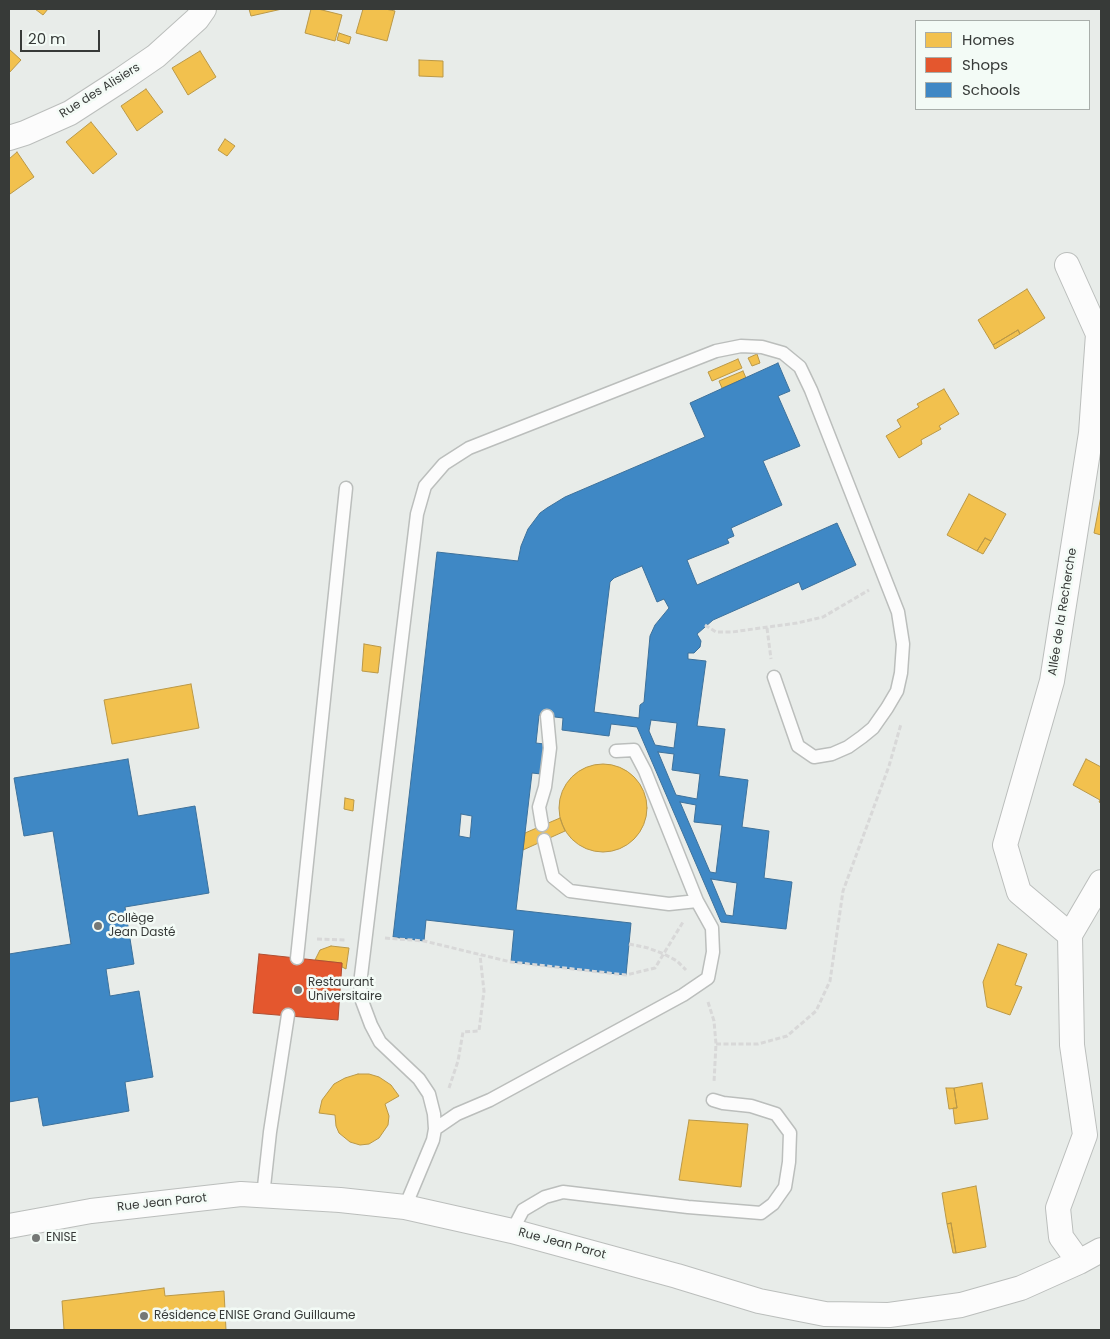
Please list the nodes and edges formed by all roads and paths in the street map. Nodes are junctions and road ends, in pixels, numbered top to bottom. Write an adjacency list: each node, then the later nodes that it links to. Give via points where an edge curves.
1 (204, 9): 2 (street, Rue des Alisiers, via 156,56 121,80 70,113)
2 (9, 138)
3 (1066, 265): 16 (street, Allée de la Recherche, via 1098,334 1091,433 1052,681 1005,845 1019,892)
4 (346, 488): 21 (lane)
5 (886, 580): 7 (path, via 822,617); 9 (lane, via 898,612 903,644); 26 (lane, via 800,367 783,353 762,347 741,346 716,351 469,448 444,464 425,486 417,514 360,984 362,1001 380,1042 419,1078 430,1094)
6 (705, 625): 7 (path, via 716,632)
7 (766, 628): 8 (path)
8 (774, 677): 9 (lane, via 798,746 814,757 832,754 862,737 873,728)
9 (897, 692): 23 (path, via 901,727 843,891 830,981 816,1011 787,1036 758,1044)
10 (547, 716): 12 (lane, via 550,748 539,807)
11 (616, 751): 15 (lane, via 634,750)
12 (542, 825)
13 (544, 840): 15 (lane, via 553,877 570,891 669,904)
14 (1101, 882): 16 (street)
15 (697, 901): 20 (path, via 655,968 626,975 511,962); 26 (lane, via 712,928 713,952 708,978 683,995 490,1100 457,1114)
16 (1070, 935): 32 (street, via 1072,1045 1084,1135 1058,1208 1061,1237)
17 (394, 937): 20 (path)
18 (323, 939): 19 (path)
19 (348, 940)
20 (480, 954): 24 (path, via 484,990 479,1031 463,1032)
21 (297, 958)
22 (288, 1016): 27 (lane)
23 (716, 1044)
24 (458, 1061)
25 (713, 1100): 30 (lane, via 776,1114 790,1133 786,1186 773,1204 761,1212 563,1192 544,1197 523,1210)
26 (435, 1129): 28 (lane)
27 (263, 1196): 28 (street, Rue Jean Parot); 29 (street, Rue Jean Parot, via 240,1194 91,1211)
28 (405, 1207): 30 (street, Rue Jean Parot)
29 (9, 1226)
30 (512, 1231): 32 (street, Rue Jean Parot, via 759,1301 825,1314 889,1315 961,1305 1021,1288)
31 (1101, 1250): 32 (street, Rue Jean Parot)
32 (1079, 1262)

